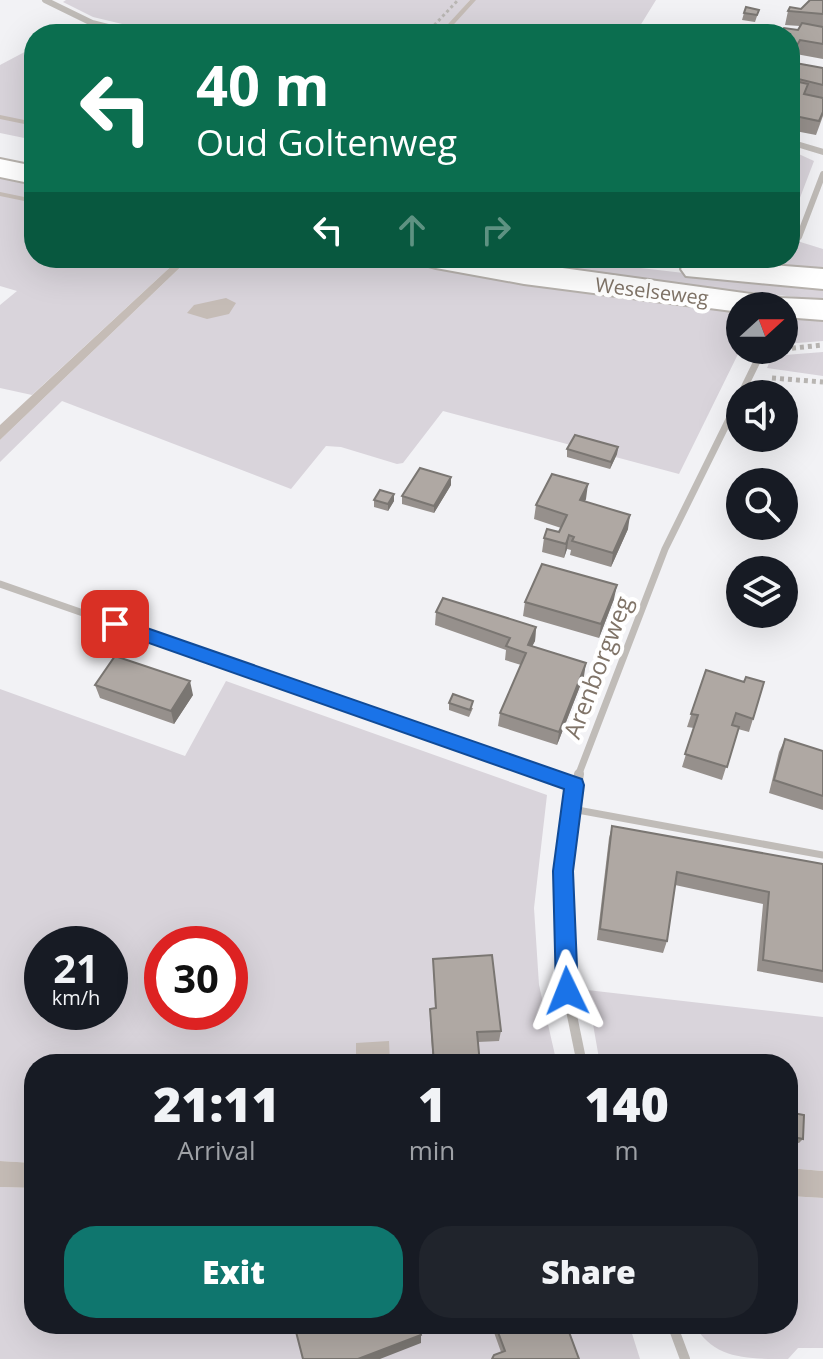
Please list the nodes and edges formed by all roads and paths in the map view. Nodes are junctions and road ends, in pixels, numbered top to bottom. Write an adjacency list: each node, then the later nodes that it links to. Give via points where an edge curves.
1 (45, 0): 3 (street)
2 (458, 0): 4 (path)
3 (96, 24)
4 (435, 24)
5 (0, 141): 7 (main road)
6 (800, 145): 8 (street)
7 (24, 146)
8 (823, 152)
9 (0, 168): 10 (main road)
10 (24, 173)
11 (823, 174): 12 (street)
12 (800, 234)
13 (491, 268): 16 (main road, Weselseweg)
14 (695, 268): 15 (main road, Weselseweg)
15 (823, 279)
16 (726, 300)
17 (798, 308): 18 (main road)
18 (823, 310)
19 (823, 345): 20 (path)
20 (798, 348)
21 (756, 364): 22 (street, Arenborgweg)
22 (750, 376): 23 (street, Arenborgweg); 24 (path)
23 (748, 380)
24 (823, 382)
25 (726, 426): 27 (street, Arenborgweg, via 665,549)
26 (0, 584): 27 (street)
27 (575, 785): 28 (street, Arenborgweg)
28 (572, 809): 29 (lane); 30 (street, Arenborgweg, via 563,871 567,991)
29 (823, 855)
30 (580, 1054)
31 (676, 1334): 32 (street)
32 (685, 1359)

